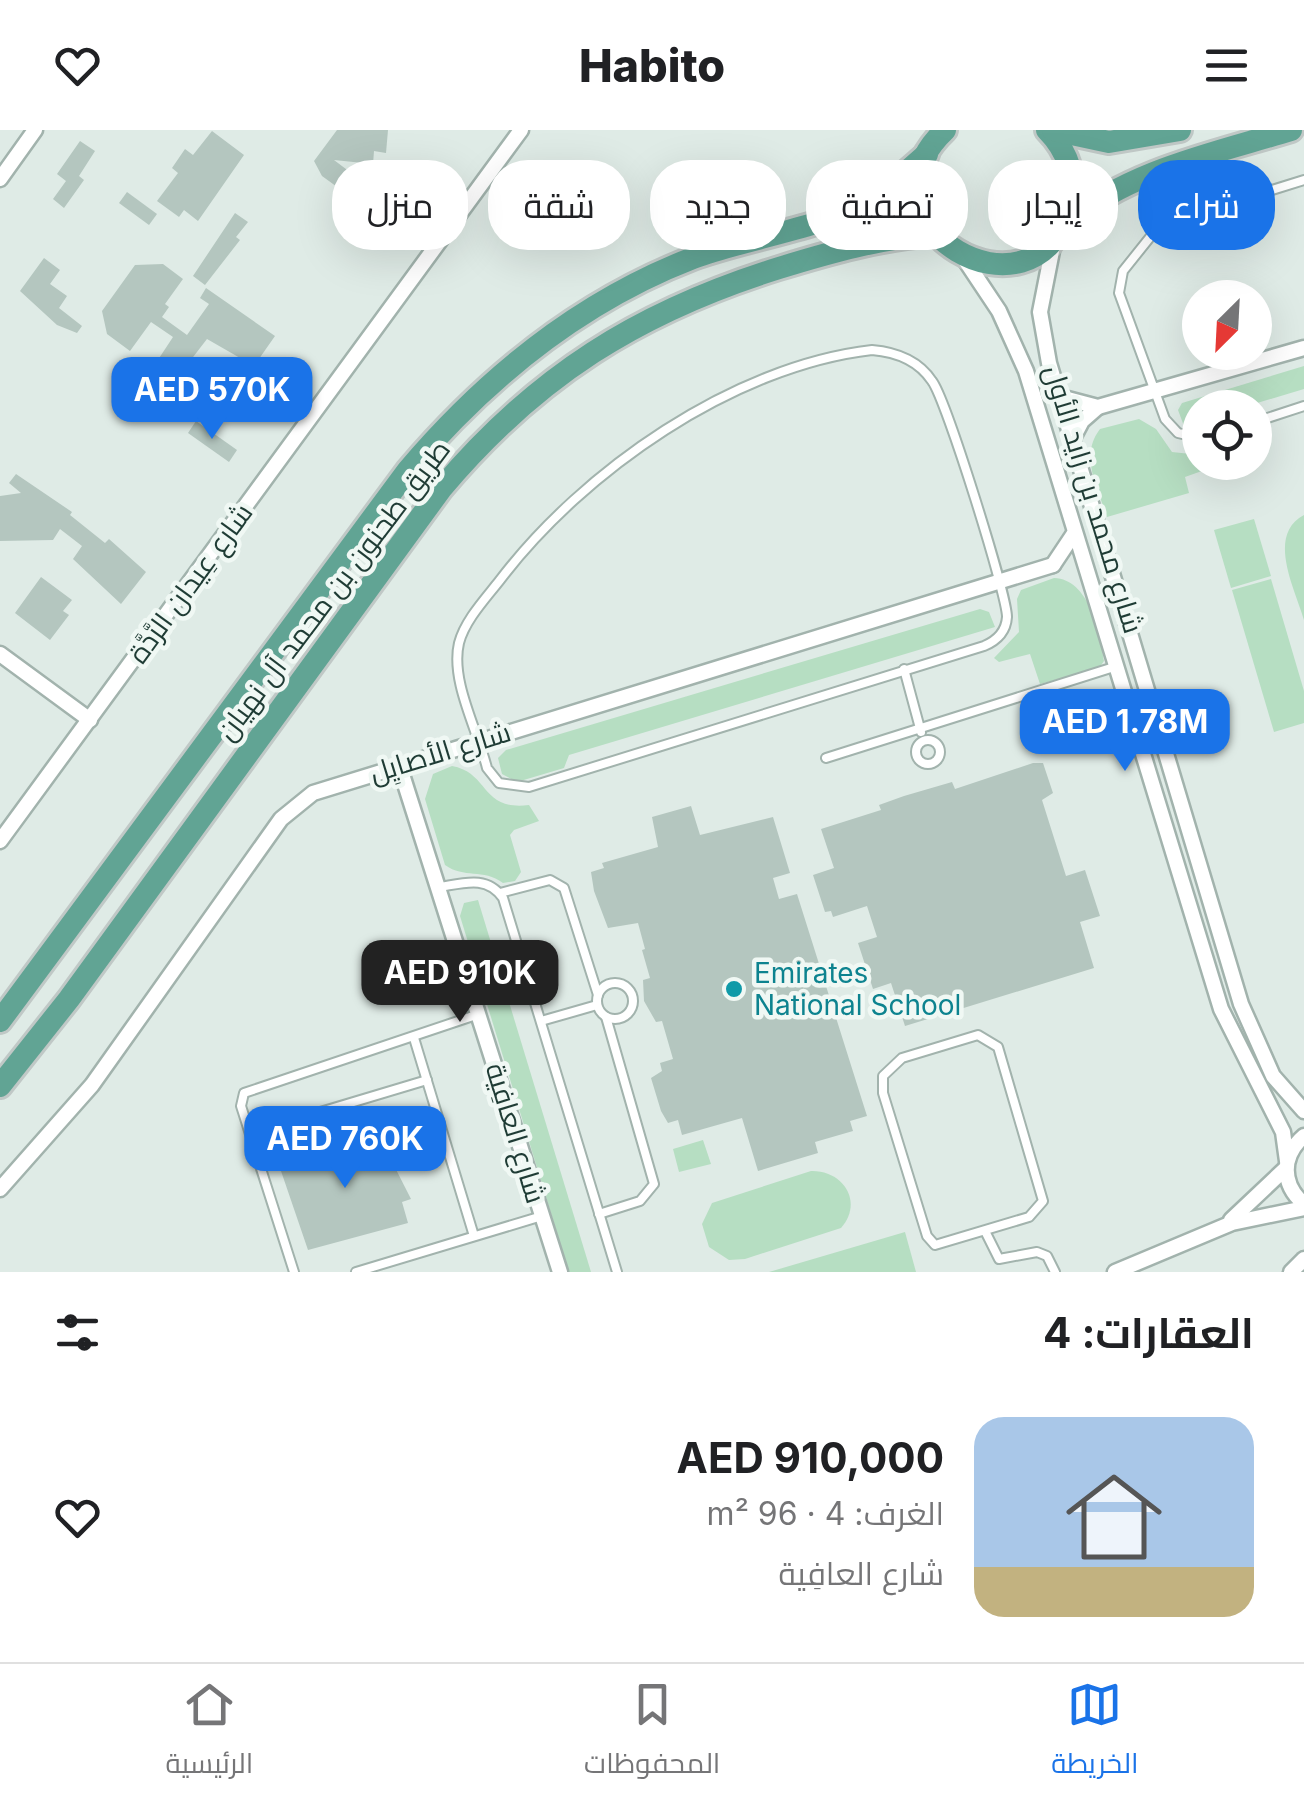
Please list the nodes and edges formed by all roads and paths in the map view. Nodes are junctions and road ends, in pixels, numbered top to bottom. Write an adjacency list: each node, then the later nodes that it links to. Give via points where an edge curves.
1 (36, 130): 10 (street)
2 (521, 130): 33 (street, شارع عِيدان الرَّدَّة)
3 (1050, 130): 4 (main road, via 1110,142); 9 (main road)
4 (1180, 130)
5 (1291, 130): 12 (main road)
6 (943, 131): 7 (main road)
7 (926, 154): 8 (main road); 45 (main road, طريق طحنون بن محمد آل نهيان, via 866,202 705,254 615,295 558,329 456,415 408,470)
8 (924, 160)
9 (1067, 160)
10 (0, 180)
11 (1304, 180): 19 (lane, via 1170,222 1126,266 1119,293)
12 (1118, 188)
13 (840, 250): 49 (main road, طريق طحنون بن محمد آل نهيان, via 697,296 584,356 512,412 440,489)
14 (954, 250): 17 (main road)
15 (1040, 250): 17 (main road, via 1013,262)
16 (1053, 250): 20 (street, شارع محمد بن زايد الأول, via 1040,312)
17 (963, 257): 26 (street, شارع محمد بن زايد الأول, via 999,311 1026,372)
18 (1304, 348): 19 (street)
19 (1154, 394): 22 (street); 24 (lane, via 1170,428)
20 (1060, 398): 22 (street); 25 (street, شارع محمد بن زايد الأول)
21 (1304, 406): 23 (lane)
22 (1098, 407): 25 (street)
23 (1272, 416)
24 (1182, 432)
25 (1072, 440): 50 (street, شارع محمد بن زايد الأول, via 1241,1004 1273,1076)
26 (1074, 536): 27 (street); 28 (street, شارع محمد بن زايد الأول)
27 (1053, 565): 28 (street); 29 (street, شارع الأصايِل)
28 (1086, 577): 31 (street, شارع محمد بن زايد الأول)
29 (999, 579): 32 (lane, via 1007,618 993,642); 35 (street, شارع الأصايِل); 35 (lane, via 926,372 896,354 872,350 798,370 722,399 639,446 562,509 514,562 459,644 459,674)
30 (0, 654): 33 (street)
31 (1114, 668): 34 (lane); 53 (street, شارع محمد بن زايد الأول, via 1221,1008 1283,1132)
32 (904, 669): 34 (lane); 35 (lane, via 529,788 508,788 492,776)
33 (90, 720): 39 (street, شارع عِيدان الرَّدَّة)
34 (920, 730): 36 (lane); 37 (lane)
35 (480, 740): 38 (street, شارع الأصايِل)
36 (923, 740)
37 (826, 758)
38 (399, 765): 40 (street, شارع العافِية); 54 (street, شارع الأصايِل, via 332,784 281,819 92,1085)
39 (0, 842)
40 (440, 887): 41 (lane, via 478,881); 43 (street, شارع العافِية)
41 (500, 893): 42 (lane, via 550,880 564,888); 46 (lane)
42 (598, 1000): 44 (lane); 44 (lane, via 612,984 632,995 628,1013); 46 (lane)
43 (479, 1014): 47 (lane); 57 (street, شارع العافِية)
44 (606, 1017): 56 (lane, via 654,1184 640,1202)
45 (0, 1021)
46 (541, 1021): 56 (lane)
47 (414, 1038): 48 (lane); 51 (lane, via 249,1089 241,1106)
48 (426, 1080): 51 (lane); 60 (lane)
49 (0, 1086)
50 (1304, 1111)
51 (250, 1133): 62 (lane)
52 (1304, 1136): 53 (street)
53 (1286, 1165): 55 (street, شارع محمد بن زايد الأول, via 1290,1188); 59 (street, via 1246,1209)
54 (0, 1189)
55 (1304, 1206): 59 (street)
56 (599, 1214): 65 (lane)
57 (542, 1216): 60 (lane); 64 (street, شارع العافِية)
58 (985, 1230): 58 (lane, via 1036,1214 1043,1194 998,1048 978,1035 894,1062 882,1084 929,1240 939,1245); 66 (lane, via 999,1259 1037,1252 1047,1256)
59 (1208, 1233): 67 (street)
60 (474, 1236): 63 (lane)
61 (1304, 1258): 68 (street)
62 (294, 1272)
63 (356, 1272)
64 (560, 1272)
65 (617, 1272)
66 (1054, 1272)
67 (1115, 1272)
68 (1291, 1272)

